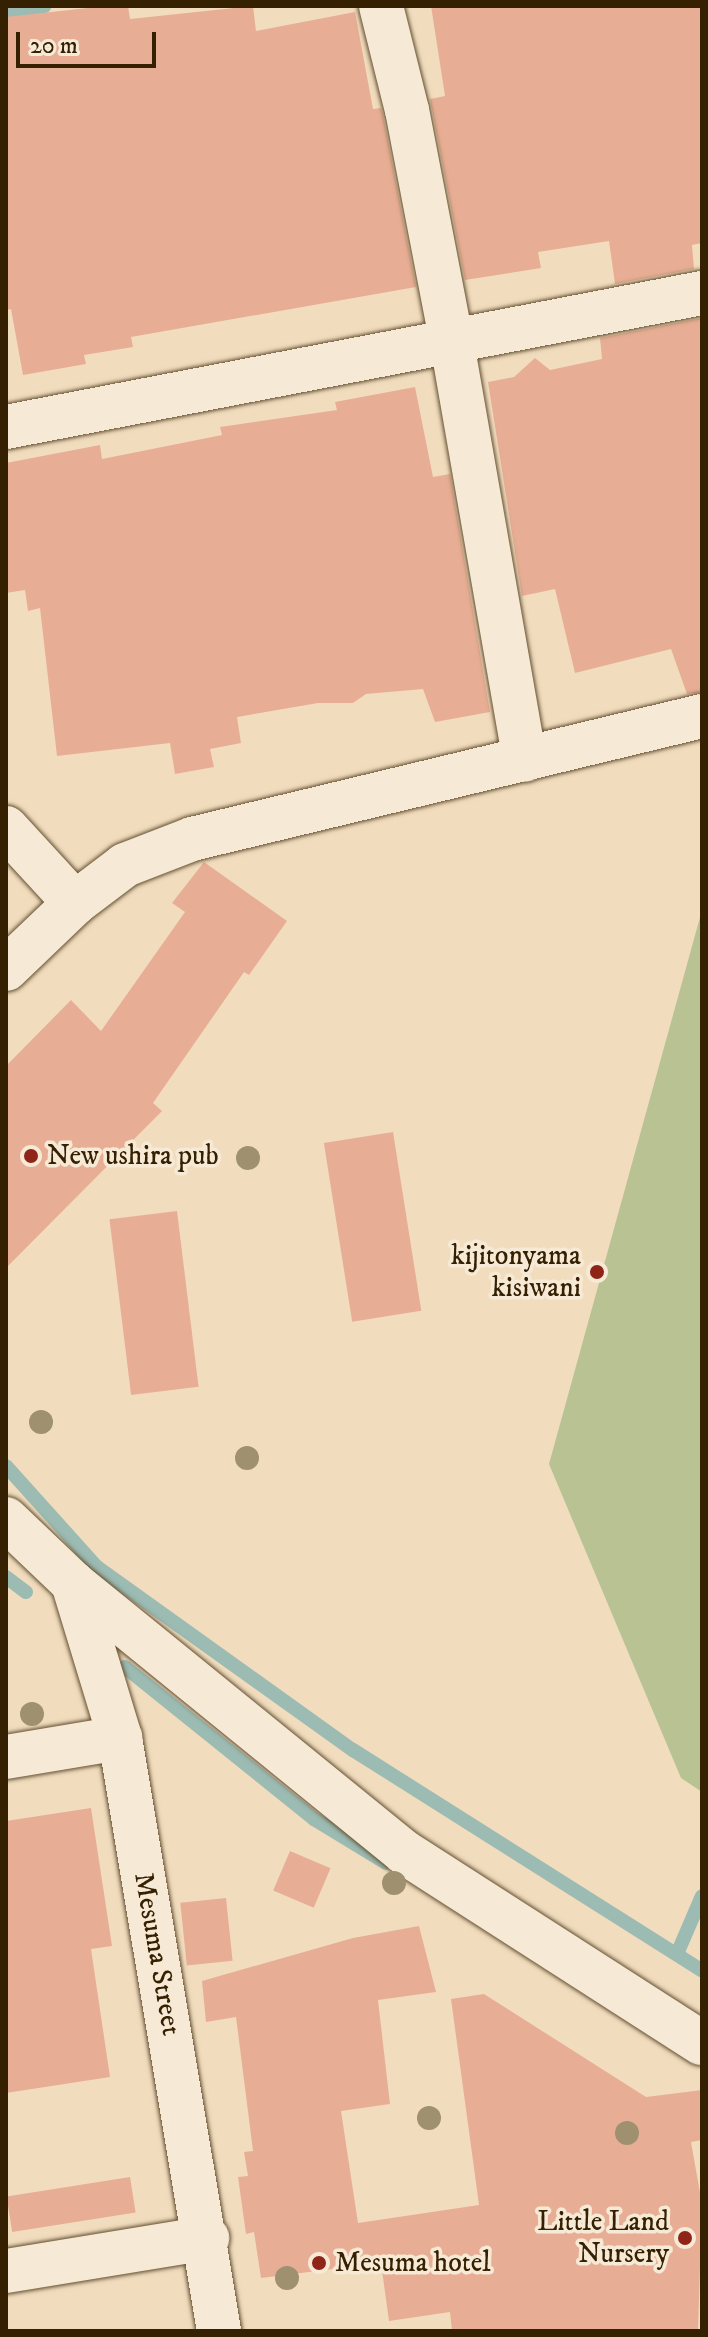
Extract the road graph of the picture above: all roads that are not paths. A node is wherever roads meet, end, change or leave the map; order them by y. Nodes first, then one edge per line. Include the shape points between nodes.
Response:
1 (381, 6) edge
2 (702, 293) edge
3 (452, 343) junction
4 (6, 427) edge
5 (702, 716) edge
6 (525, 760) junction
7 (6, 828) edge
8 (75, 903) junction
9 (6, 969) edge
10 (6, 1519) edge
11 (73, 1583) junction
12 (120, 1738) junction
13 (6, 1757) edge
14 (702, 2043) edge
15 (207, 2238) junction
16 (6, 2271) edge
17 (219, 2331) edge

1 - 3 street via 407,110
2 - 3 street
3 - 4 street
3 - 6 street
5 - 6 street
6 - 8 street via 192,839 125,865
7 - 8 street
8 - 9 street
10 - 11 street
11 - 12 street, Mesuma Street
11 - 14 street via 404,1852
12 - 13 street
12 - 15 street, Mesuma Street
15 - 16 street
15 - 17 street, Mesuma Street

